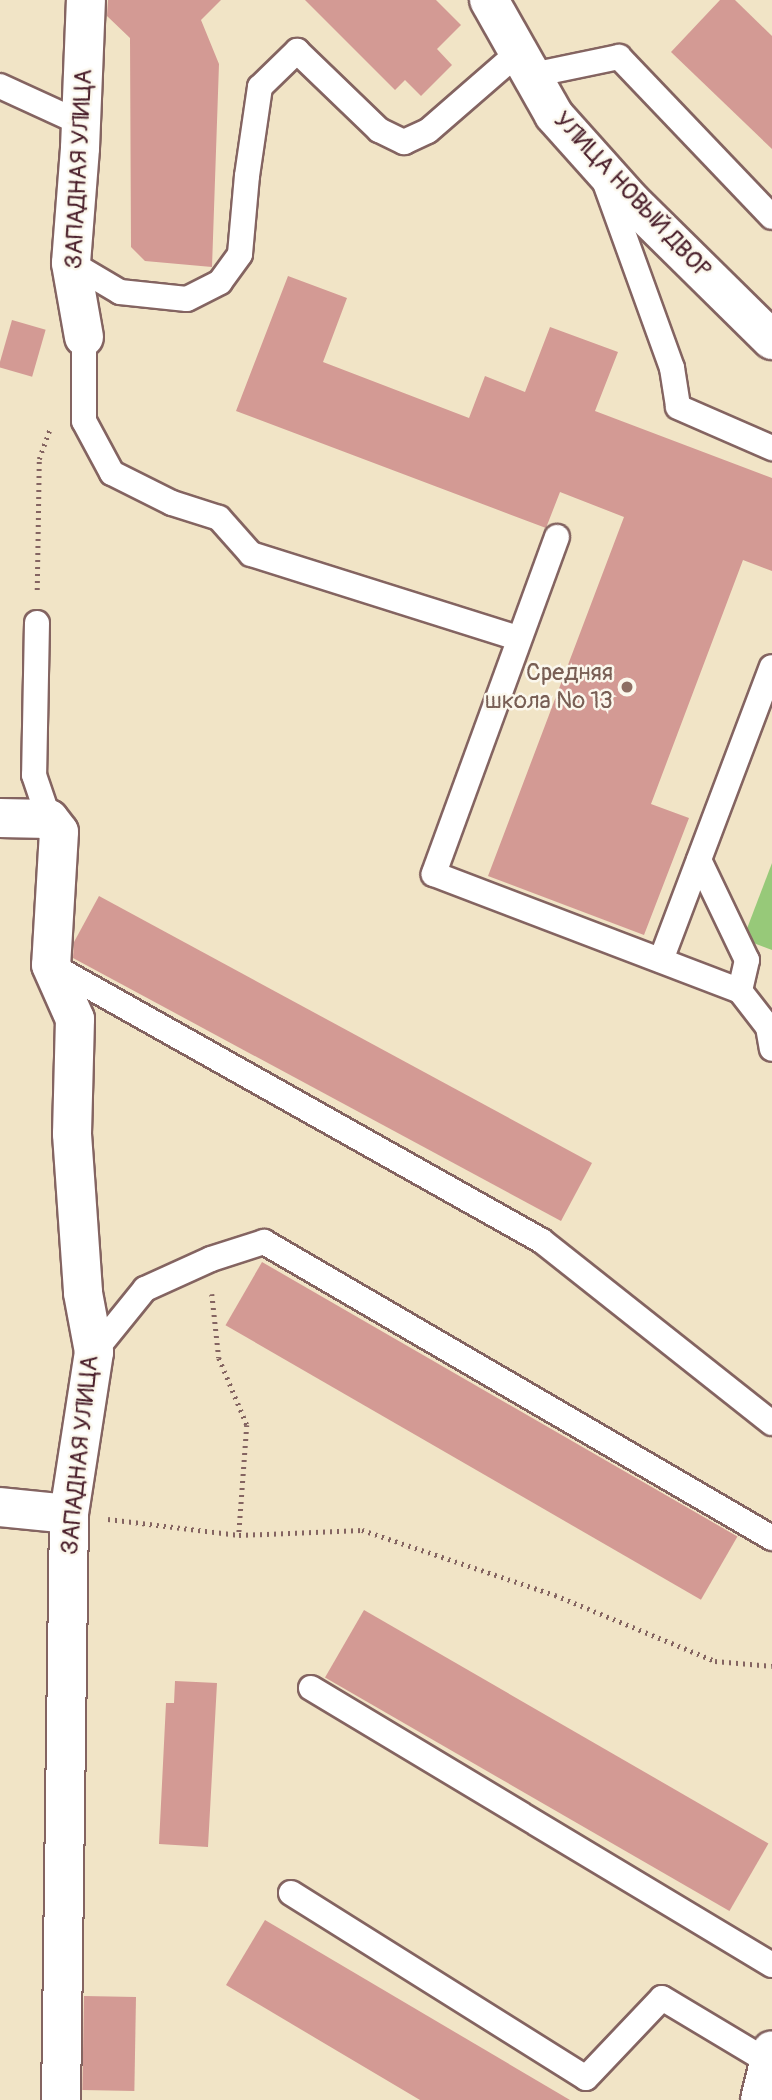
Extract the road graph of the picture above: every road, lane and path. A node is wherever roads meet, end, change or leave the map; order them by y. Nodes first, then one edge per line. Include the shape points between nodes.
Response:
1 (86, 0) edge
2 (489, 0) edge
3 (525, 64) junction
4 (0, 86) edge
5 (81, 123) junction
6 (600, 166) junction
7 (772, 217) edge
8 (71, 262) junction
9 (84, 337) joint
10 (772, 340) edge
11 (53, 423) dead end
12 (772, 448) edge
13 (557, 537) dead end
14 (37, 623) joint
15 (518, 638) junction
16 (772, 667) edge
17 (0, 818) edge
18 (48, 819) junction
19 (699, 860) junction
20 (661, 960) junction
21 (51, 965) junction
22 (740, 991) junction
23 (772, 1049) edge
24 (211, 1259) junction
25 (94, 1352) junction
26 (772, 1423) edge
27 (0, 1507) edge
28 (69, 1514) junction
29 (239, 1535) junction
30 (772, 1538) edge
31 (772, 1666) edge
32 (312, 1688) dead end
33 (291, 1893) dead end
34 (772, 1965) edge
35 (771, 2056) edge
36 (61, 2100) edge
37 (760, 2100) edge

1 - 5 street, ЗАПАДНАЯ УЛИЦА
2 - 3 street, УЛИЦА НОВЫЙ ДВОР
3 - 6 street, УЛИЦА НОВЫЙ ДВОР via 554,115
3 - 7 lane via 619,57
3 - 8 lane via 428,131 404,142 379,130 296,51 260,87 240,254 220,282 187,299 120,292
4 - 5 lane
5 - 8 street, ЗАПАДНАЯ УЛИЦА
6 - 10 street, УЛИЦА НОВЫЙ ДВОР
6 - 12 lane via 672,368 678,407
8 - 9 street, ЗАПАДНАЯ УЛИЦА
9 - 15 lane via 84,421 112,473 173,503 219,518 251,554
11 - 14 path via 39,459
13 - 15 lane
14 - 18 lane via 34,775
15 - 20 lane via 434,874
16 - 19 lane
17 - 18 street
18 - 21 street, ЗАПАДНАЯ УЛИЦА via 59,832
19 - 20 lane
19 - 22 lane via 747,960
20 - 22 lane
21 - 25 street, ЗАПАДНАЯ УЛИЦА via 75,1019 72,1134 83,1293
21 - 26 lane via 542,1241
22 - 23 lane via 768,1027
24 - 25 lane via 145,1289
24 - 29 path via 219,1358 247,1424
24 - 30 lane via 264,1242
25 - 28 street, ЗАПАДНАЯ УЛИЦА
27 - 28 street
28 - 29 path
28 - 36 street, ЗАПАДНАЯ УЛИЦА
29 - 31 path via 362,1530 555,1595 715,1661
32 - 34 lane
33 - 35 lane via 586,2078 662,1998
35 - 37 street

